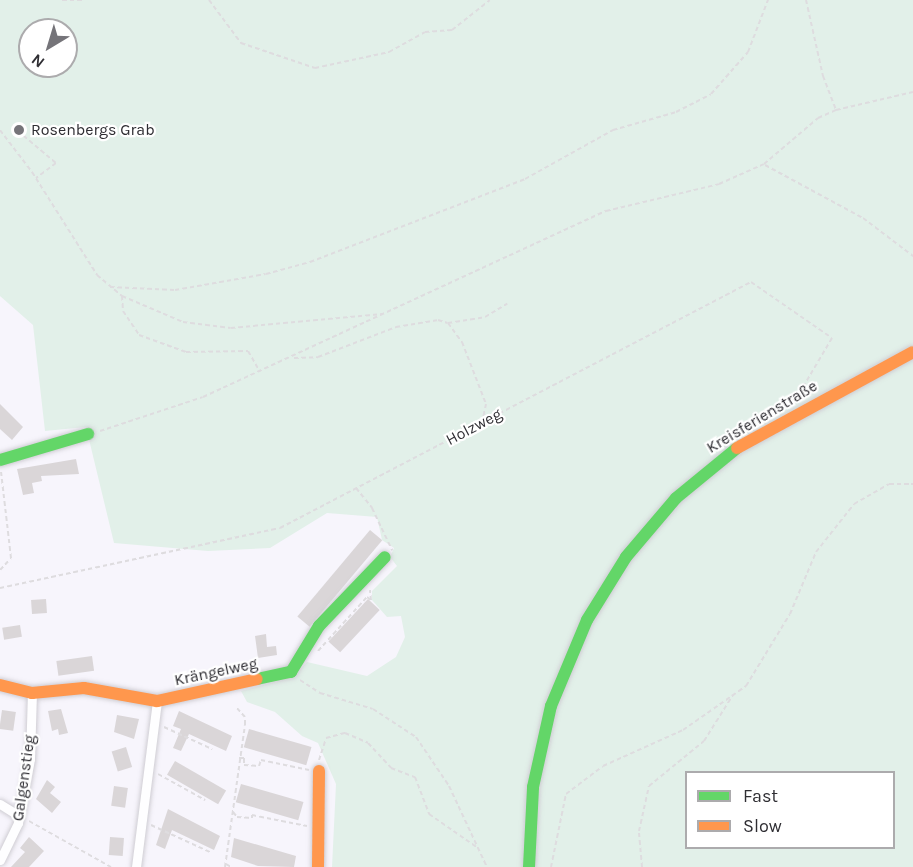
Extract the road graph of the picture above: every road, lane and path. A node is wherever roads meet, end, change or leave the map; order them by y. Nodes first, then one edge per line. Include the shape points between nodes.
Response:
1 (62, 0) edge
2 (85, 0) edge
3 (209, 0) edge
4 (490, 0) edge
5 (768, 0) edge
6 (806, 0) edge
7 (913, 92) edge
8 (836, 110) junction
9 (12, 126) dead end
10 (0, 130) edge
11 (764, 164) junction
12 (36, 178) junction
13 (913, 256) edge
14 (110, 287) junction
15 (122, 296) junction
16 (507, 304) dead end
17 (385, 314) junction
18 (448, 323) junction
19 (913, 352) edge
20 (293, 358) junction
21 (260, 372) junction
22 (785, 418) junction
23 (482, 423) junction
24 (88, 434) joint
25 (0, 460) edge
26 (0, 469) edge
27 (913, 484) edge
28 (356, 488) junction
29 (385, 557) joint
30 (0, 570) edge
31 (0, 588) edge
32 (371, 600) dead end
33 (302, 656) junction
34 (291, 672) junction
35 (0, 685) edge
36 (33, 693) junction
37 (735, 693) junction
38 (157, 701) junction
39 (237, 708) dead end
40 (155, 724) junction
41 (212, 749) dead end
42 (239, 758) junction
43 (150, 771) junction
44 (319, 771) junction
45 (205, 800) dead end
46 (0, 804) edge
47 (233, 812) junction
48 (19, 816) junction
49 (142, 822) junction
50 (318, 827) junction
51 (478, 848) junction
52 (210, 852) dead end
53 (0, 860) edge
54 (226, 866) edge
55 (111, 867) edge
56 (136, 867) edge
57 (231, 867) edge
58 (318, 867) edge
59 (487, 867) edge
60 (529, 867) edge
61 (551, 867) edge
62 (642, 867) edge

1 - 2 path
3 - 4 path via 241,43 315,68 389,52 425,32 452,30
5 - 14 path via 748,52 711,94 676,112 613,130 525,179 310,262 266,274 176,290
6 - 8 path via 823,76
7 - 8 path
8 - 11 path via 818,118
9 - 12 path via 56,163
10 - 12 path
11 - 13 path via 863,218
11 - 17 path via 719,184 606,211
12 - 14 path via 97,275
14 - 15 path
15 - 17 path via 183,322 231,328
15 - 21 path via 123,311 139,335 186,352 249,351
16 - 18 path via 485,317
17 - 20 path
18 - 20 path via 438,320 396,327 318,357
18 - 23 path via 462,342 486,404
19 - 22 street, Kreisferienstraße
20 - 21 path
21 - 24 path via 157,415
22 - 23 path, Holzweg via 832,338 752,282
22 - 60 street, Kreisferienstraße via 706,471 676,498 604,590 569,658 540,746
23 - 28 path, Holzweg
24 - 25 street
26 - 30 path via 11,558
27 - 37 path via 889,484 854,504 816,552 790,614 746,686
28 - 29 path via 394,548
28 - 31 path, Holzweg via 280,528
29 - 33 street via 320,626
32 - 33 path via 367,597 309,658
33 - 34 street
34 - 38 street, Krängelweg
34 - 51 path via 320,693 373,709 416,737 449,786
35 - 36 street, Krängelweg
36 - 38 street, Krängelweg via 84,688
36 - 48 street, Galgenstieg via 30,759
37 - 61 path via 683,730 603,766 566,794
37 - 62 path via 704,741 649,786 639,831
38 - 40 street
39 - 42 path via 245,717
40 - 41 path
40 - 43 street
42 - 44 path via 244,758 244,765 259,766 261,760
42 - 47 path
43 - 45 path
43 - 49 street
44 - 50 street
44 - 51 path via 320,749 326,738 345,733 368,743 391,768 415,777 429,814
46 - 48 street
47 - 50 path via 237,817 252,818 252,814
47 - 54 path
48 - 53 street, Galgenstieg
48 - 55 path
49 - 52 path
49 - 56 street
50 - 58 street
51 - 59 path
54 - 57 path

